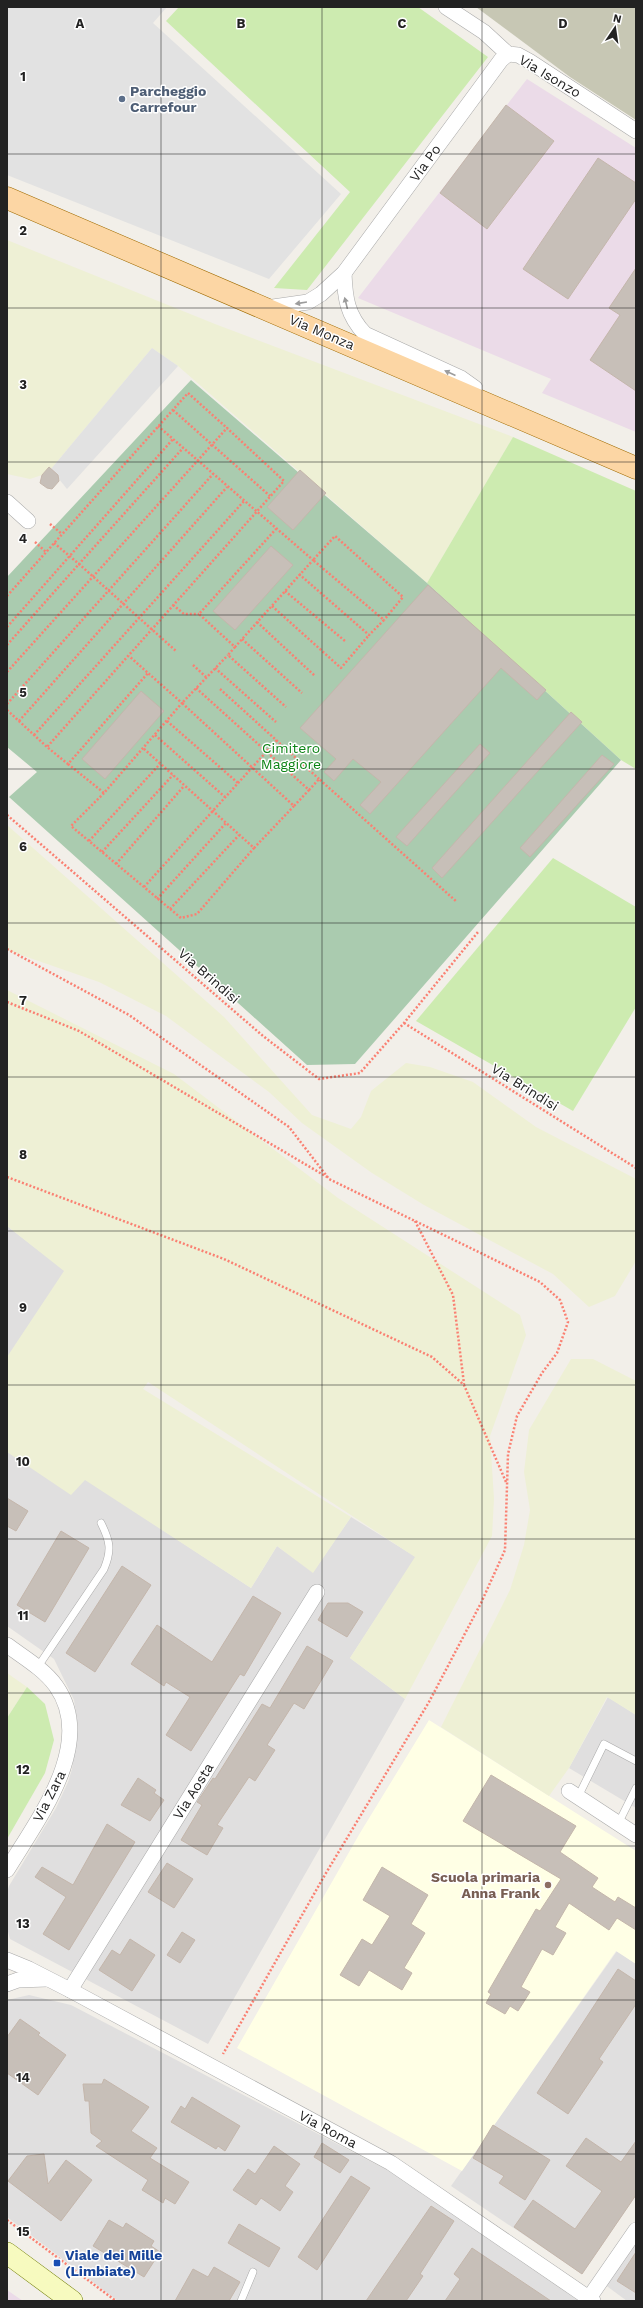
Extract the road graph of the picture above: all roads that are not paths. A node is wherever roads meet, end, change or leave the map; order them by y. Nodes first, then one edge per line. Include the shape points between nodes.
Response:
1 (446, 7) edge
2 (508, 54) junction
3 (636, 131) edge
4 (7, 198) edge
5 (344, 273) junction
6 (266, 308) junction
7 (474, 397) junction
8 (636, 468) edge
9 (7, 502) edge
10 (28, 521) dead end
11 (101, 1523) dead end
12 (317, 1592) dead end
13 (7, 1645) edge
14 (37, 1669) junction
15 (636, 1761) edge
16 (636, 1788) edge
17 (573, 1794) joint
18 (618, 1824) junction
19 (636, 1835) edge
20 (7, 1870) edge
21 (7, 1960) edge
22 (48, 1979) junction
23 (7, 1983) edge
24 (70, 1990) junction
25 (636, 2230) edge
26 (7, 2252) edge
27 (253, 2272) dead end
28 (591, 2299) edge
29 (72, 2301) edge
30 (241, 2301) edge

1 - 2 street, Via Isonzo via 484,32
2 - 3 street, Via Isonzo via 518,55 529,61
2 - 5 street, Via Po via 501,60
4 - 6 main road, Via Monza
5 -> 6 street, Via Po via 308,302
7 -> 5 street via 475,388 461,378 365,334 356,325 347,308
6 - 7 main road, Via Monza
7 - 8 main road, Via Monza
9 - 10 street
11 - 14 lane via 110,1540 104,1569
12 - 24 street, Via Aosta
13 - 14 street, Via Zara
14 - 20 street, Via Zara via 57,1688 68,1715 68,1747 62,1772 50,1799
15 - 17 lane via 604,1744
16 - 18 lane
17 - 18 street
18 - 19 street
21 - 22 street, Via Roma
21 - 23 street via 11,1969
22 - 23 street, Via Roma
22 - 24 street, Via Roma
24 - 28 street, Via Roma via 391,2163
25 - 28 street
26 - 29 street
27 - 30 lane

